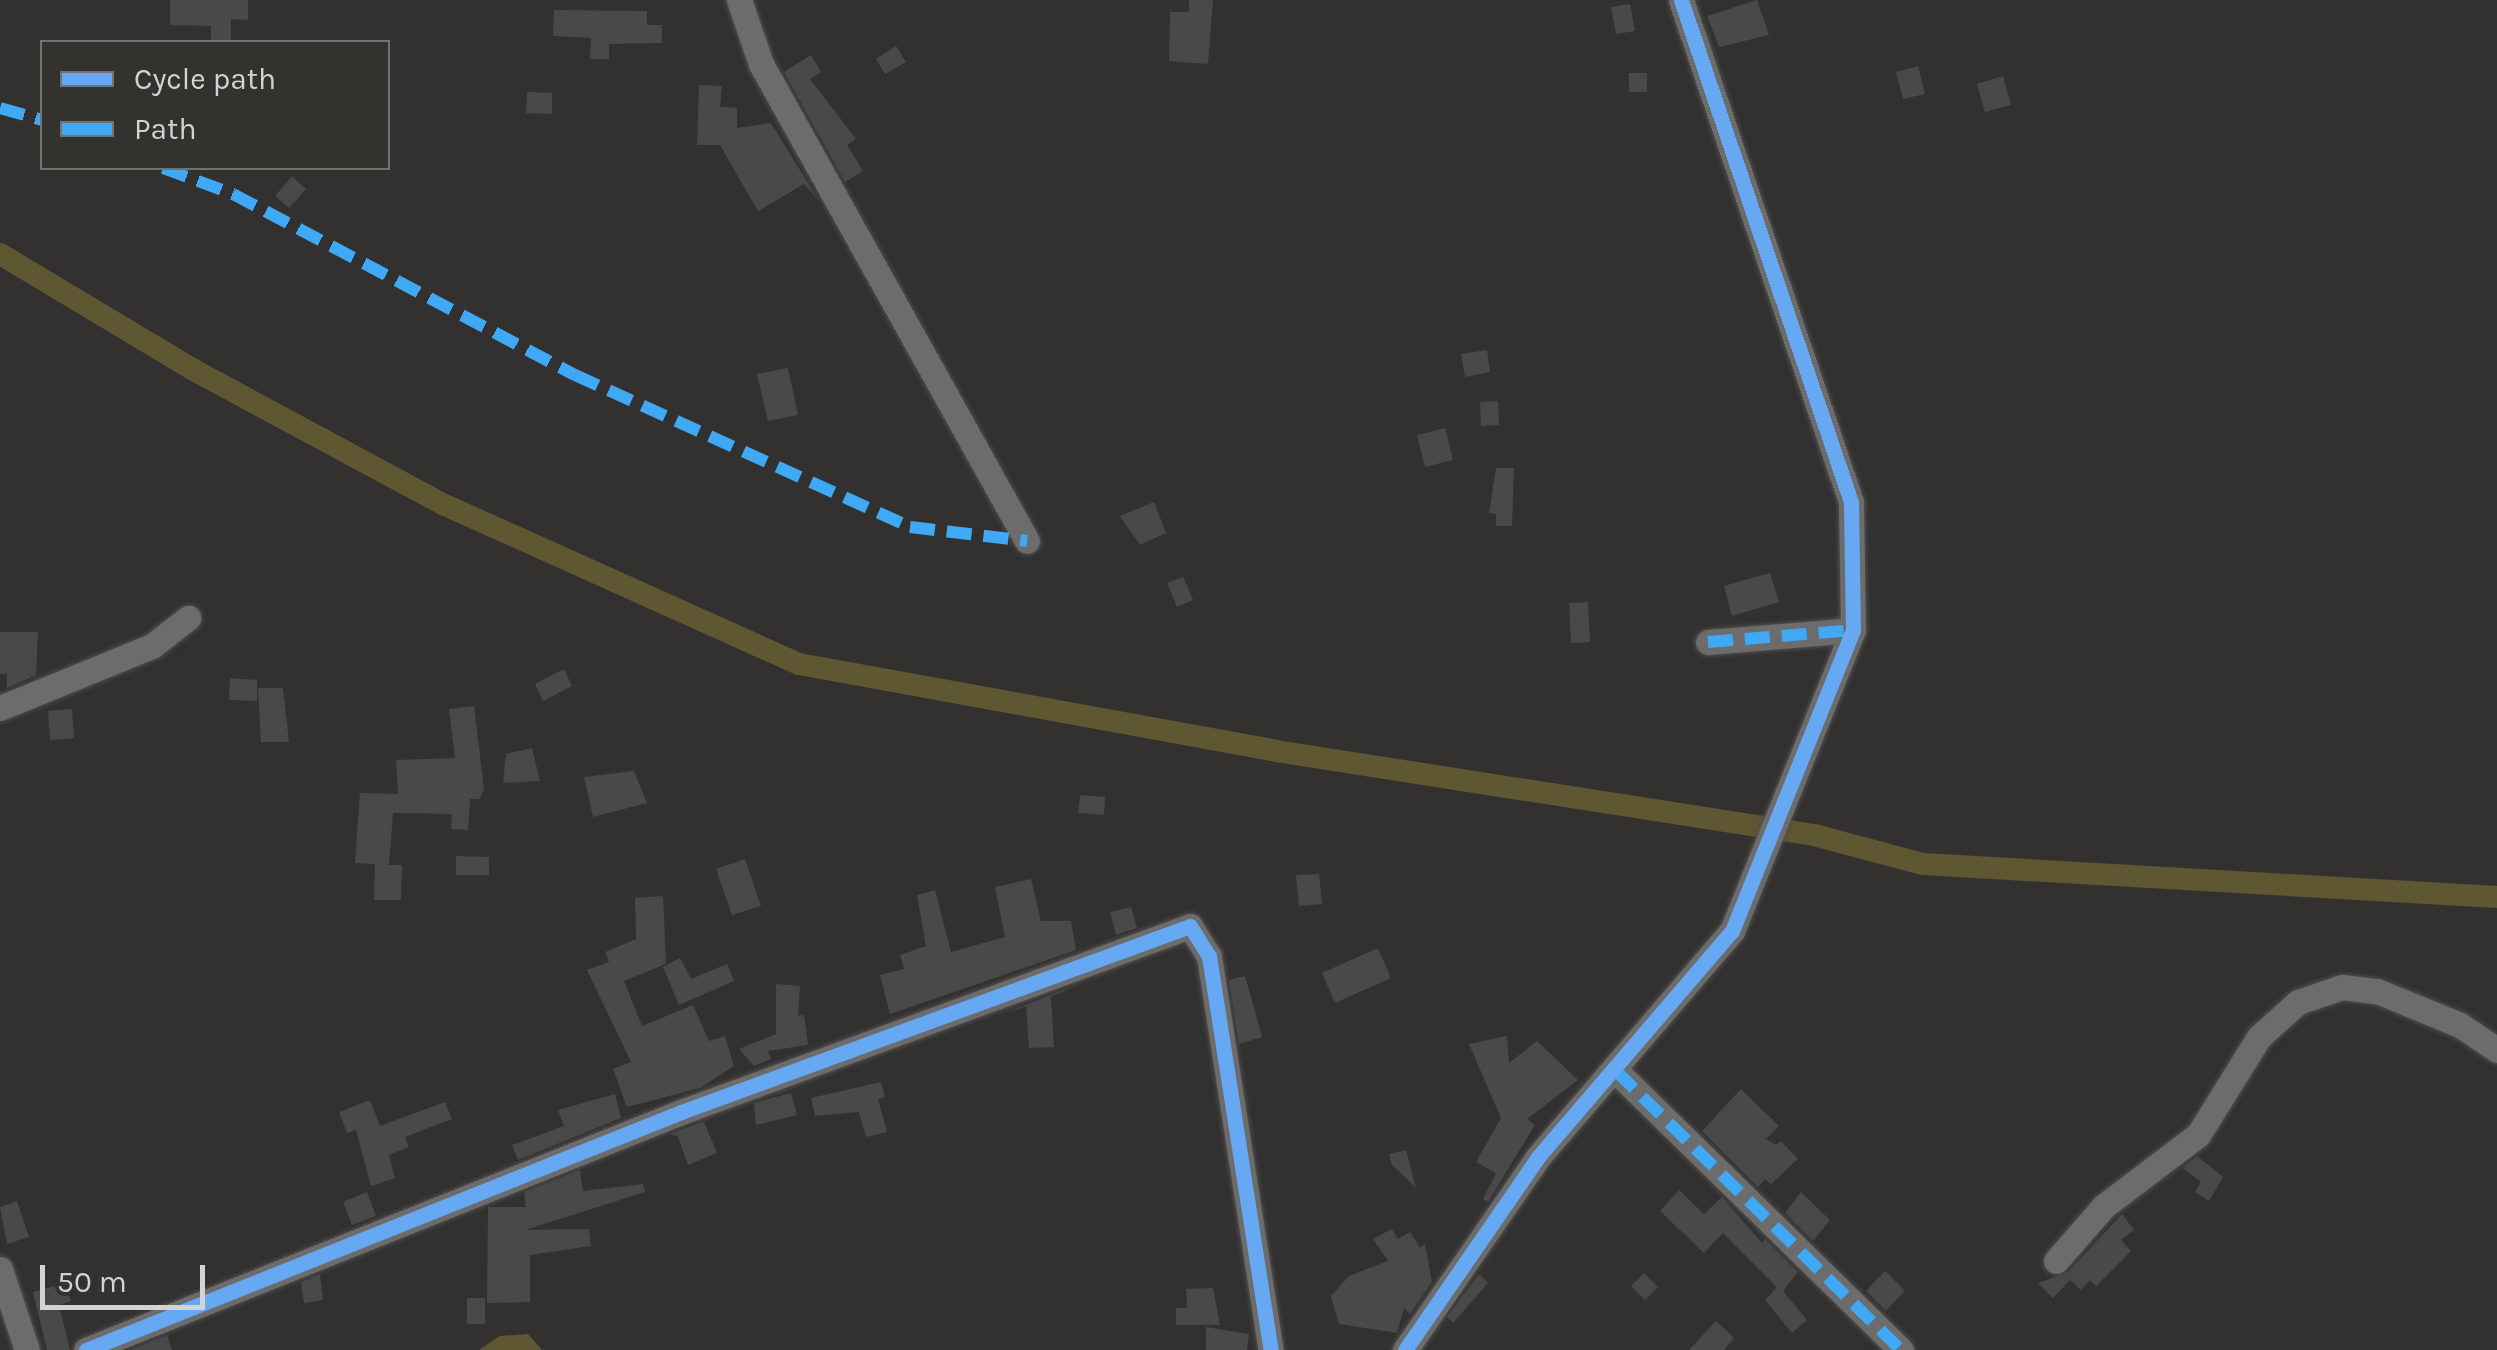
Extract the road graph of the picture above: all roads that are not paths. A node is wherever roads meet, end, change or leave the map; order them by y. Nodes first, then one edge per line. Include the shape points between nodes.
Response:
1 (739, 0) edge
2 (1681, 0) edge
3 (1028, 541) dead end
4 (188, 618) dead end
5 (1853, 630) junction
6 (1708, 642) dead end
7 (0, 708) edge
8 (2497, 1050) edge
9 (1616, 1071) junction
10 (2056, 1261) dead end
11 (0, 1269) edge
12 (26, 1350) edge
13 (86, 1350) edge
14 (1271, 1350) edge
15 (1405, 1350) edge
16 (1900, 1350) edge

1 - 3 street via 761,64
2 - 5 street via 1850,502
4 - 7 street via 152,646
5 - 6 street
5 - 9 street via 1732,931
8 - 10 street via 2460,1025 2376,991 2342,987 2298,1002 2259,1038 2198,1134 2104,1206
9 - 15 street via 1538,1156
9 - 16 street
11 - 12 street
13 - 14 street via 681,1112 1190,926 1209,956

